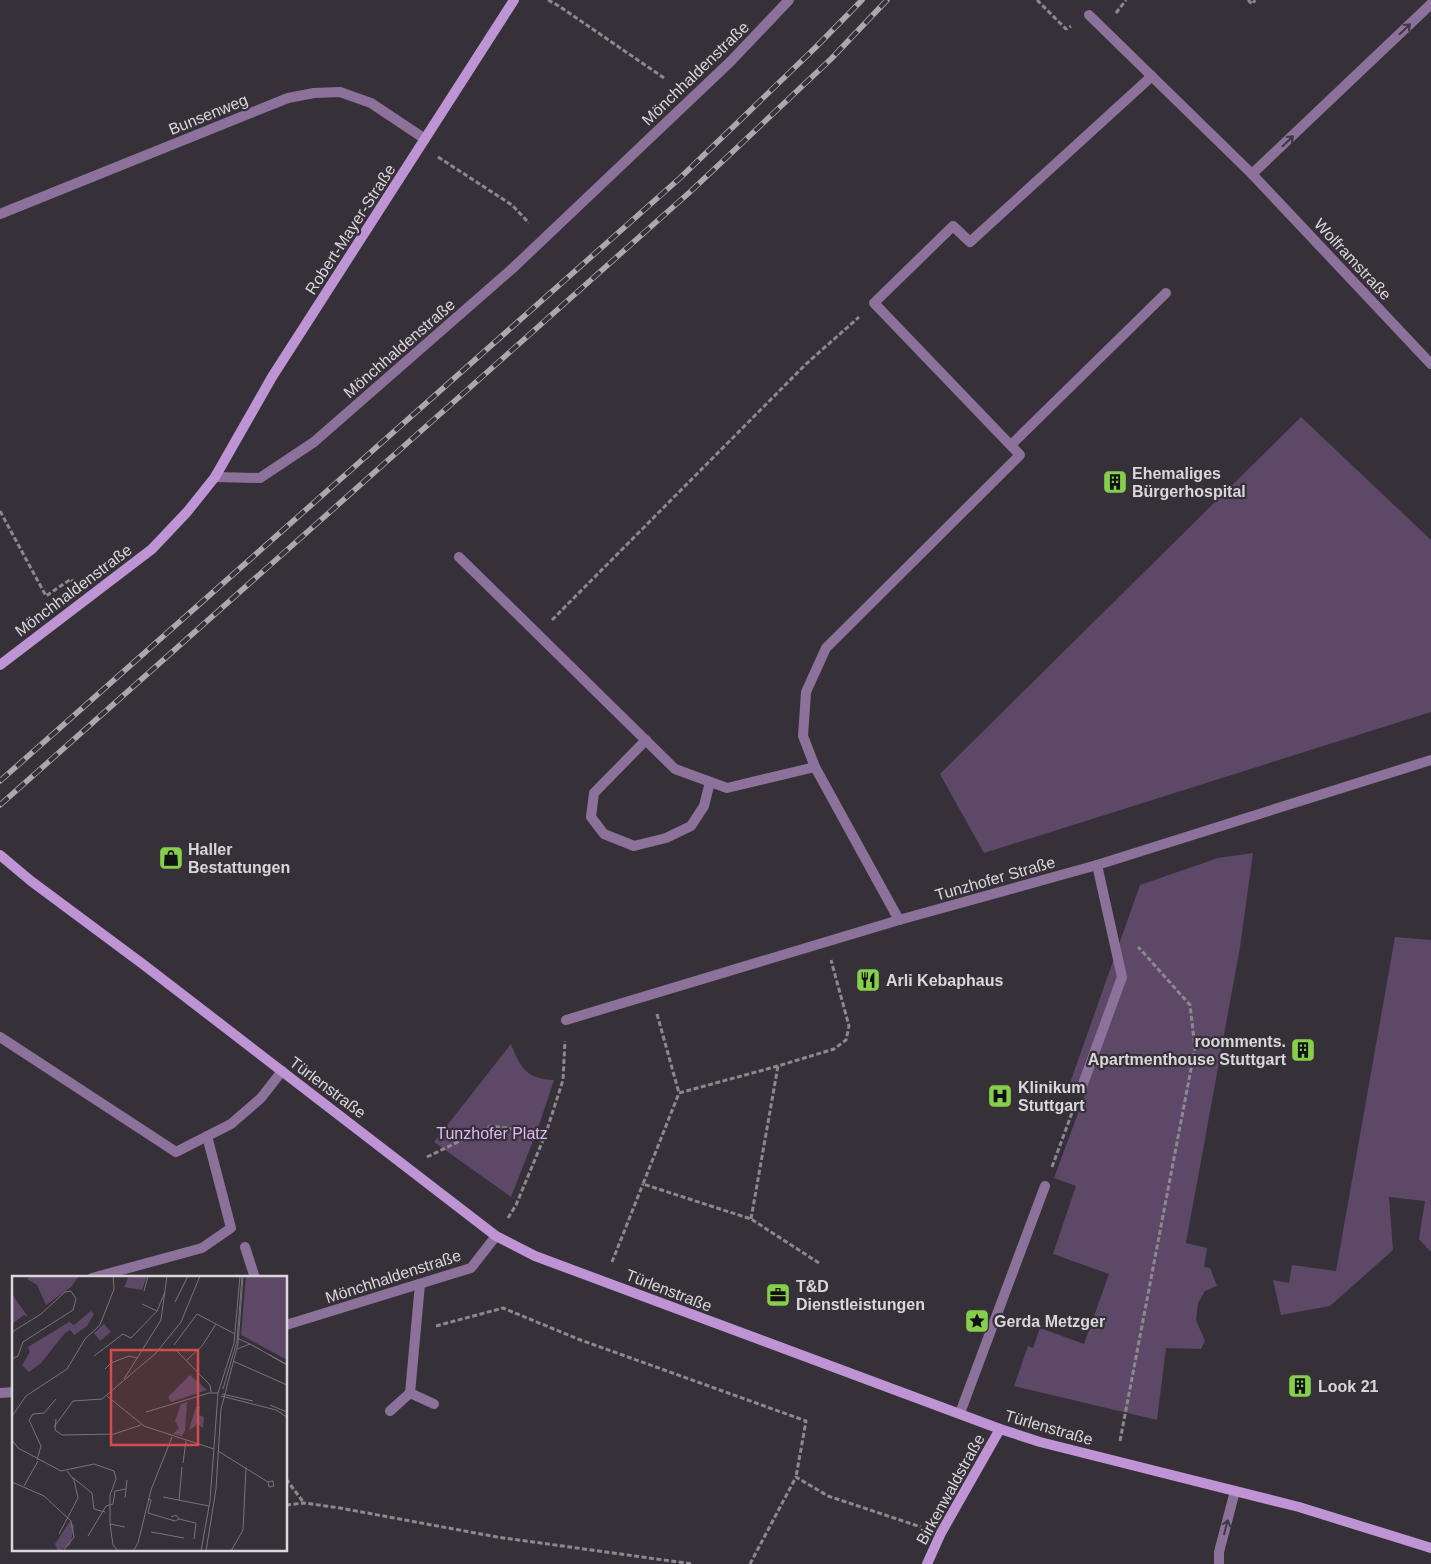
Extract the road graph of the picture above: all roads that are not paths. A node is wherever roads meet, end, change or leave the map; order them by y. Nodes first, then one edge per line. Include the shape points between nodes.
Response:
1 (514, 0) edge
2 (789, 0) edge
3 (1431, 4) edge
4 (1089, 15) dead end
5 (1152, 76) junction
6 (425, 139) junction
7 (1252, 174) junction
8 (0, 214) edge
9 (1166, 292) dead end
10 (1431, 364) edge
11 (1011, 446) junction
12 (215, 477) junction
13 (459, 557) dead end
14 (0, 665) edge
15 (646, 740) junction
16 (1431, 760) edge
17 (815, 766) junction
18 (710, 782) junction
19 (0, 855) edge
20 (1098, 865) junction
21 (899, 920) junction
22 (566, 1020) road end
23 (0, 1037) edge
24 (282, 1071) junction
25 (1082, 1084) road end
26 (207, 1136) junction
27 (1045, 1186) road end
28 (496, 1236) junction
29 (245, 1247) dead end
30 (99, 1276) edge
31 (254, 1276) edge
32 (420, 1284) junction
33 (288, 1325) edge
34 (410, 1393) junction
35 (434, 1404) dead end
36 (390, 1411) dead end
37 (960, 1413) junction
38 (1000, 1429) junction
39 (1235, 1491) junction
40 (1431, 1548) edge
41 (927, 1564) edge
42 (1218, 1564) edge

1 - 6 street, Robert-Mayer-Straße
2 - 12 street, Mönchhaldenstraße via 730,62 513,268 314,442 260,478
7 -> 3 street
4 - 5 street, Wolframstraße
5 - 7 street, Wolframstraße
5 - 11 street via 970,242 953,226 874,303
6 - 8 street, Bunsenweg via 371,103 340,92 314,93 288,98
6 - 12 street, Robert-Mayer-Straße via 272,377
7 - 10 street, Wolframstraße
9 - 11 street
11 - 17 street via 1020,455 826,648 806,692 803,736
12 - 14 street, Mönchhaldenstraße via 152,549
13 - 15 street
15 - 18 street via 675,768
15 - 18 street via 594,793 591,817 604,834 634,846 666,838 692,826 704,806
16 - 20 street, Tunzhofer Straße
17 - 18 street via 727,788
17 - 21 street
19 - 24 street, Türlenstraße
20 - 21 street, Tunzhofer Straße
20 - 25 street via 1122,977
21 - 22 street, Tunzhofer Straße
23 - 26 street via 176,1152
24 - 26 street via 261,1098 232,1124
24 - 28 street, Türlenstraße
26 - 30 street via 231,1228 202,1248
27 - 37 street
28 - 32 street, Mönchhaldenstraße via 471,1268
28 - 37 street, Türlenstraße via 535,1256
29 - 31 street
32 - 33 street, Mönchhaldenstraße
32 - 34 street
34 - 35 street
34 - 36 street
37 - 38 street, Türlenstraße
38 - 39 street, Türlenstraße
38 - 41 street, Birkenwaldstraße
39 - 40 street, Türlenstraße via 1299,1507
42 -> 39 street

